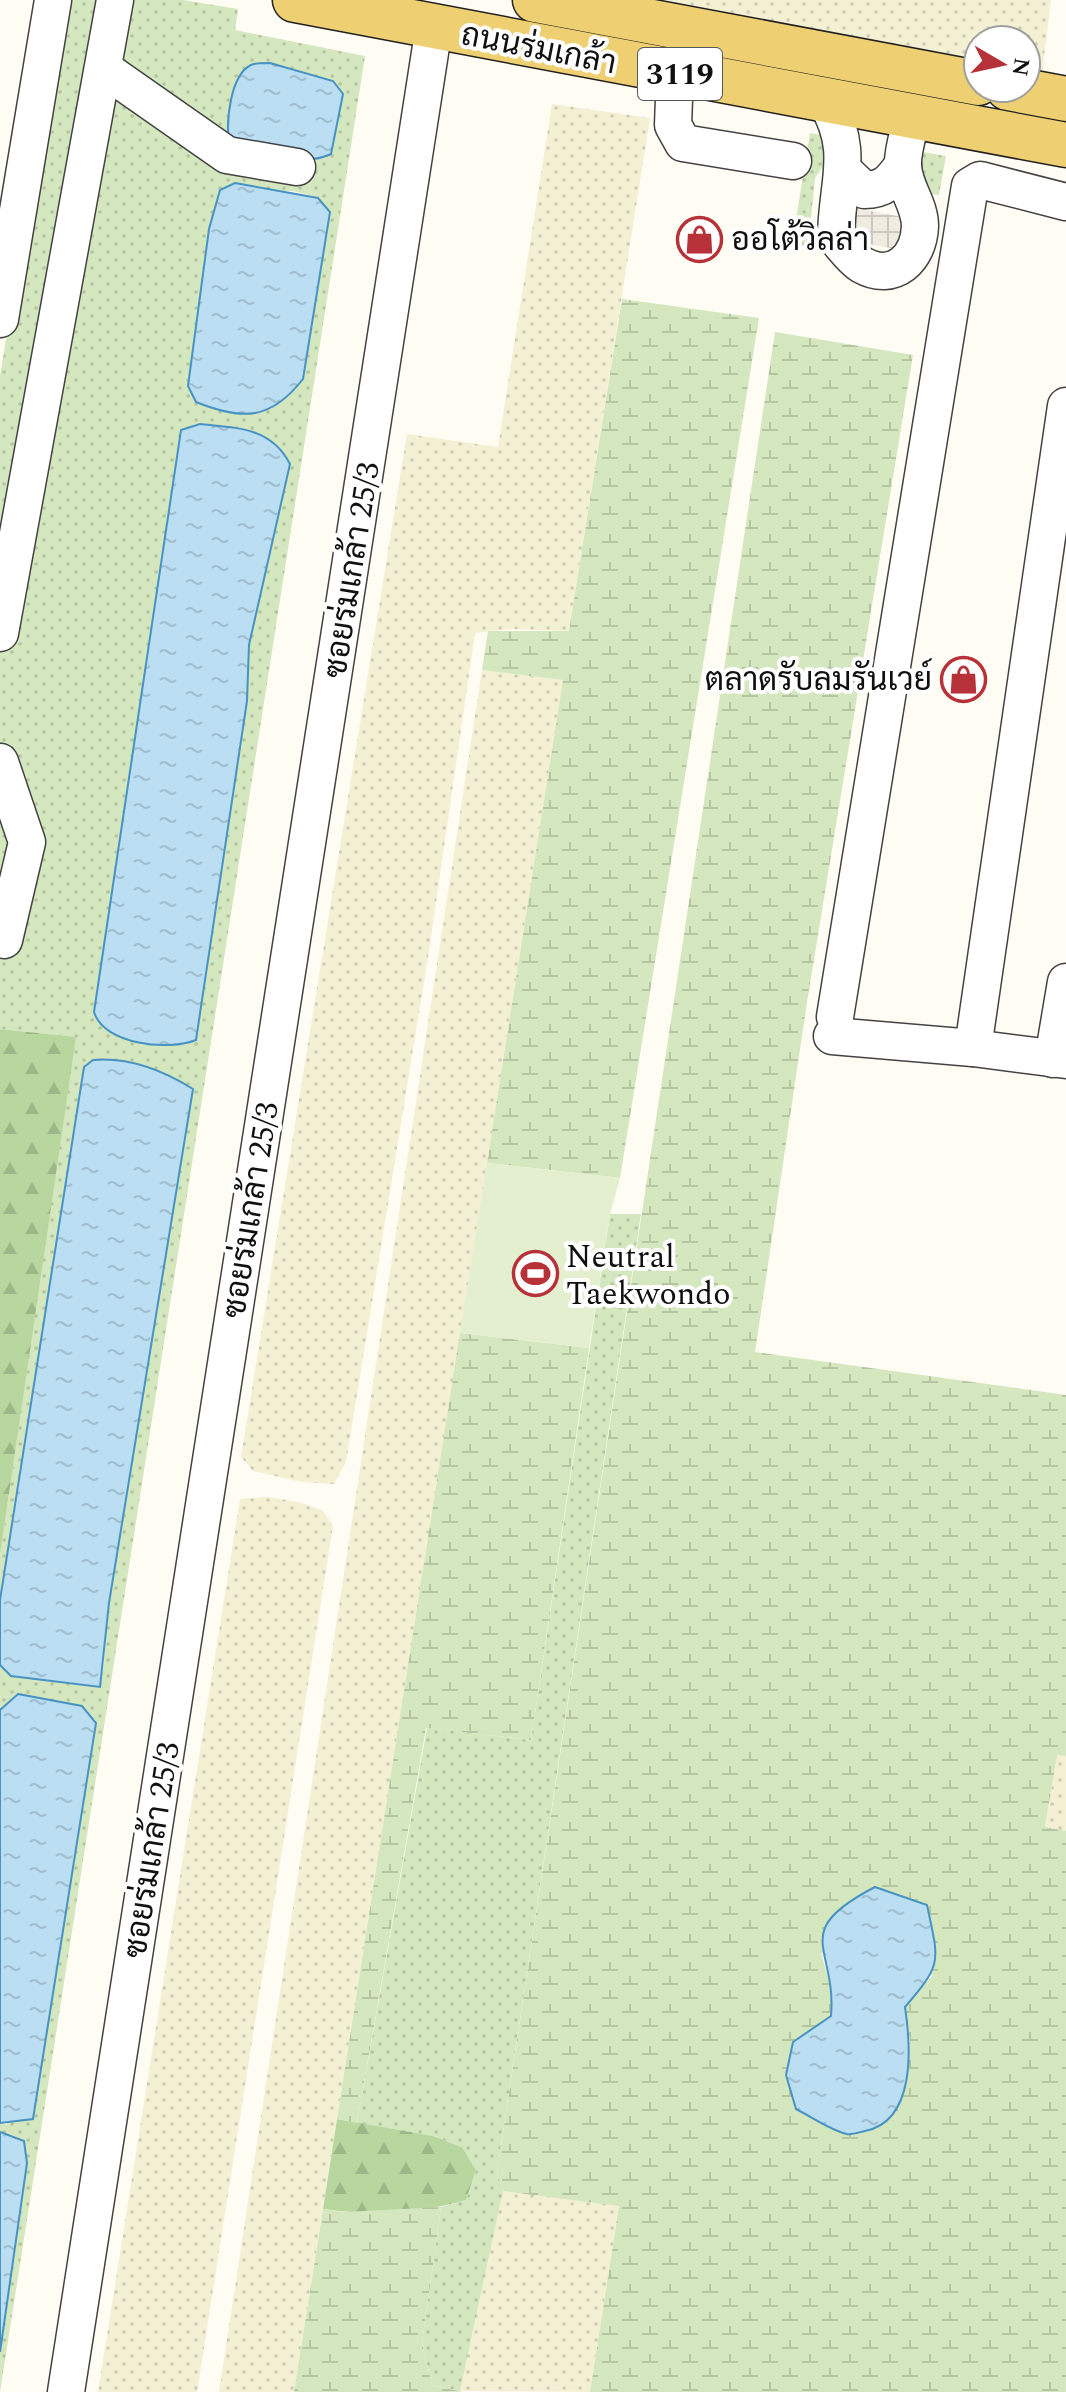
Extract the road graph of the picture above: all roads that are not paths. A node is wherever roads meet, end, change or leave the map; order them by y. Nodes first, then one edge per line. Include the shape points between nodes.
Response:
1 (53, 0) edge
2 (115, 0) edge
3 (295, 0) edge
4 (560, 2) edge
5 (434, 27) junction
6 (104, 69) junction
7 (675, 73) junction
8 (962, 80) edge
9 (1042, 94) edge
10 (1066, 99) edge
11 (826, 102) junction
12 (912, 117) junction
13 (1066, 145) edge
14 (793, 161) dead end
15 (903, 165) junction
16 (297, 167) dead end
17 (843, 170) junction
18 (1066, 202) edge
19 (0, 319) edge
20 (1066, 406) edge
21 (0, 633) edge
22 (0, 762) edge
23 (4, 940) dead end
24 (1066, 982) edge
25 (973, 1048) junction
26 (1060, 1060) edge
27 (66, 2392) edge

1 - 19 street
2 - 6 street
3 - 5 main road, ถนนร่มเกล้า / 3119
4 - 8 main road, ถนนร่มเกล้า / 3119
5 - 7 main road, ถนนร่มเกล้า / 3119
5 - 27 street, ซอยร่มเกล้า 25/3
6 - 16 street via 227,155
6 - 21 street
7 - 11 main road, ถนนร่มเกล้า / 3119
7 - 14 street via 673,125 683,143
9 - 10 main road
11 - 12 main road, ถนนร่มเกล้า / 3119
11 - 17 street via 842,134
12 - 13 main road, ถนนร่มเกล้า / 3119
12 - 15 street
15 - 17 street via 878,190 864,190
15 - 17 street via 920,227 907,264 892,271 862,265 836,238
18 - 25 street via 980,180 970,186 834,1027
20 - 25 street
22 - 23 street via 27,842
24 - 26 street
25 - 26 street

